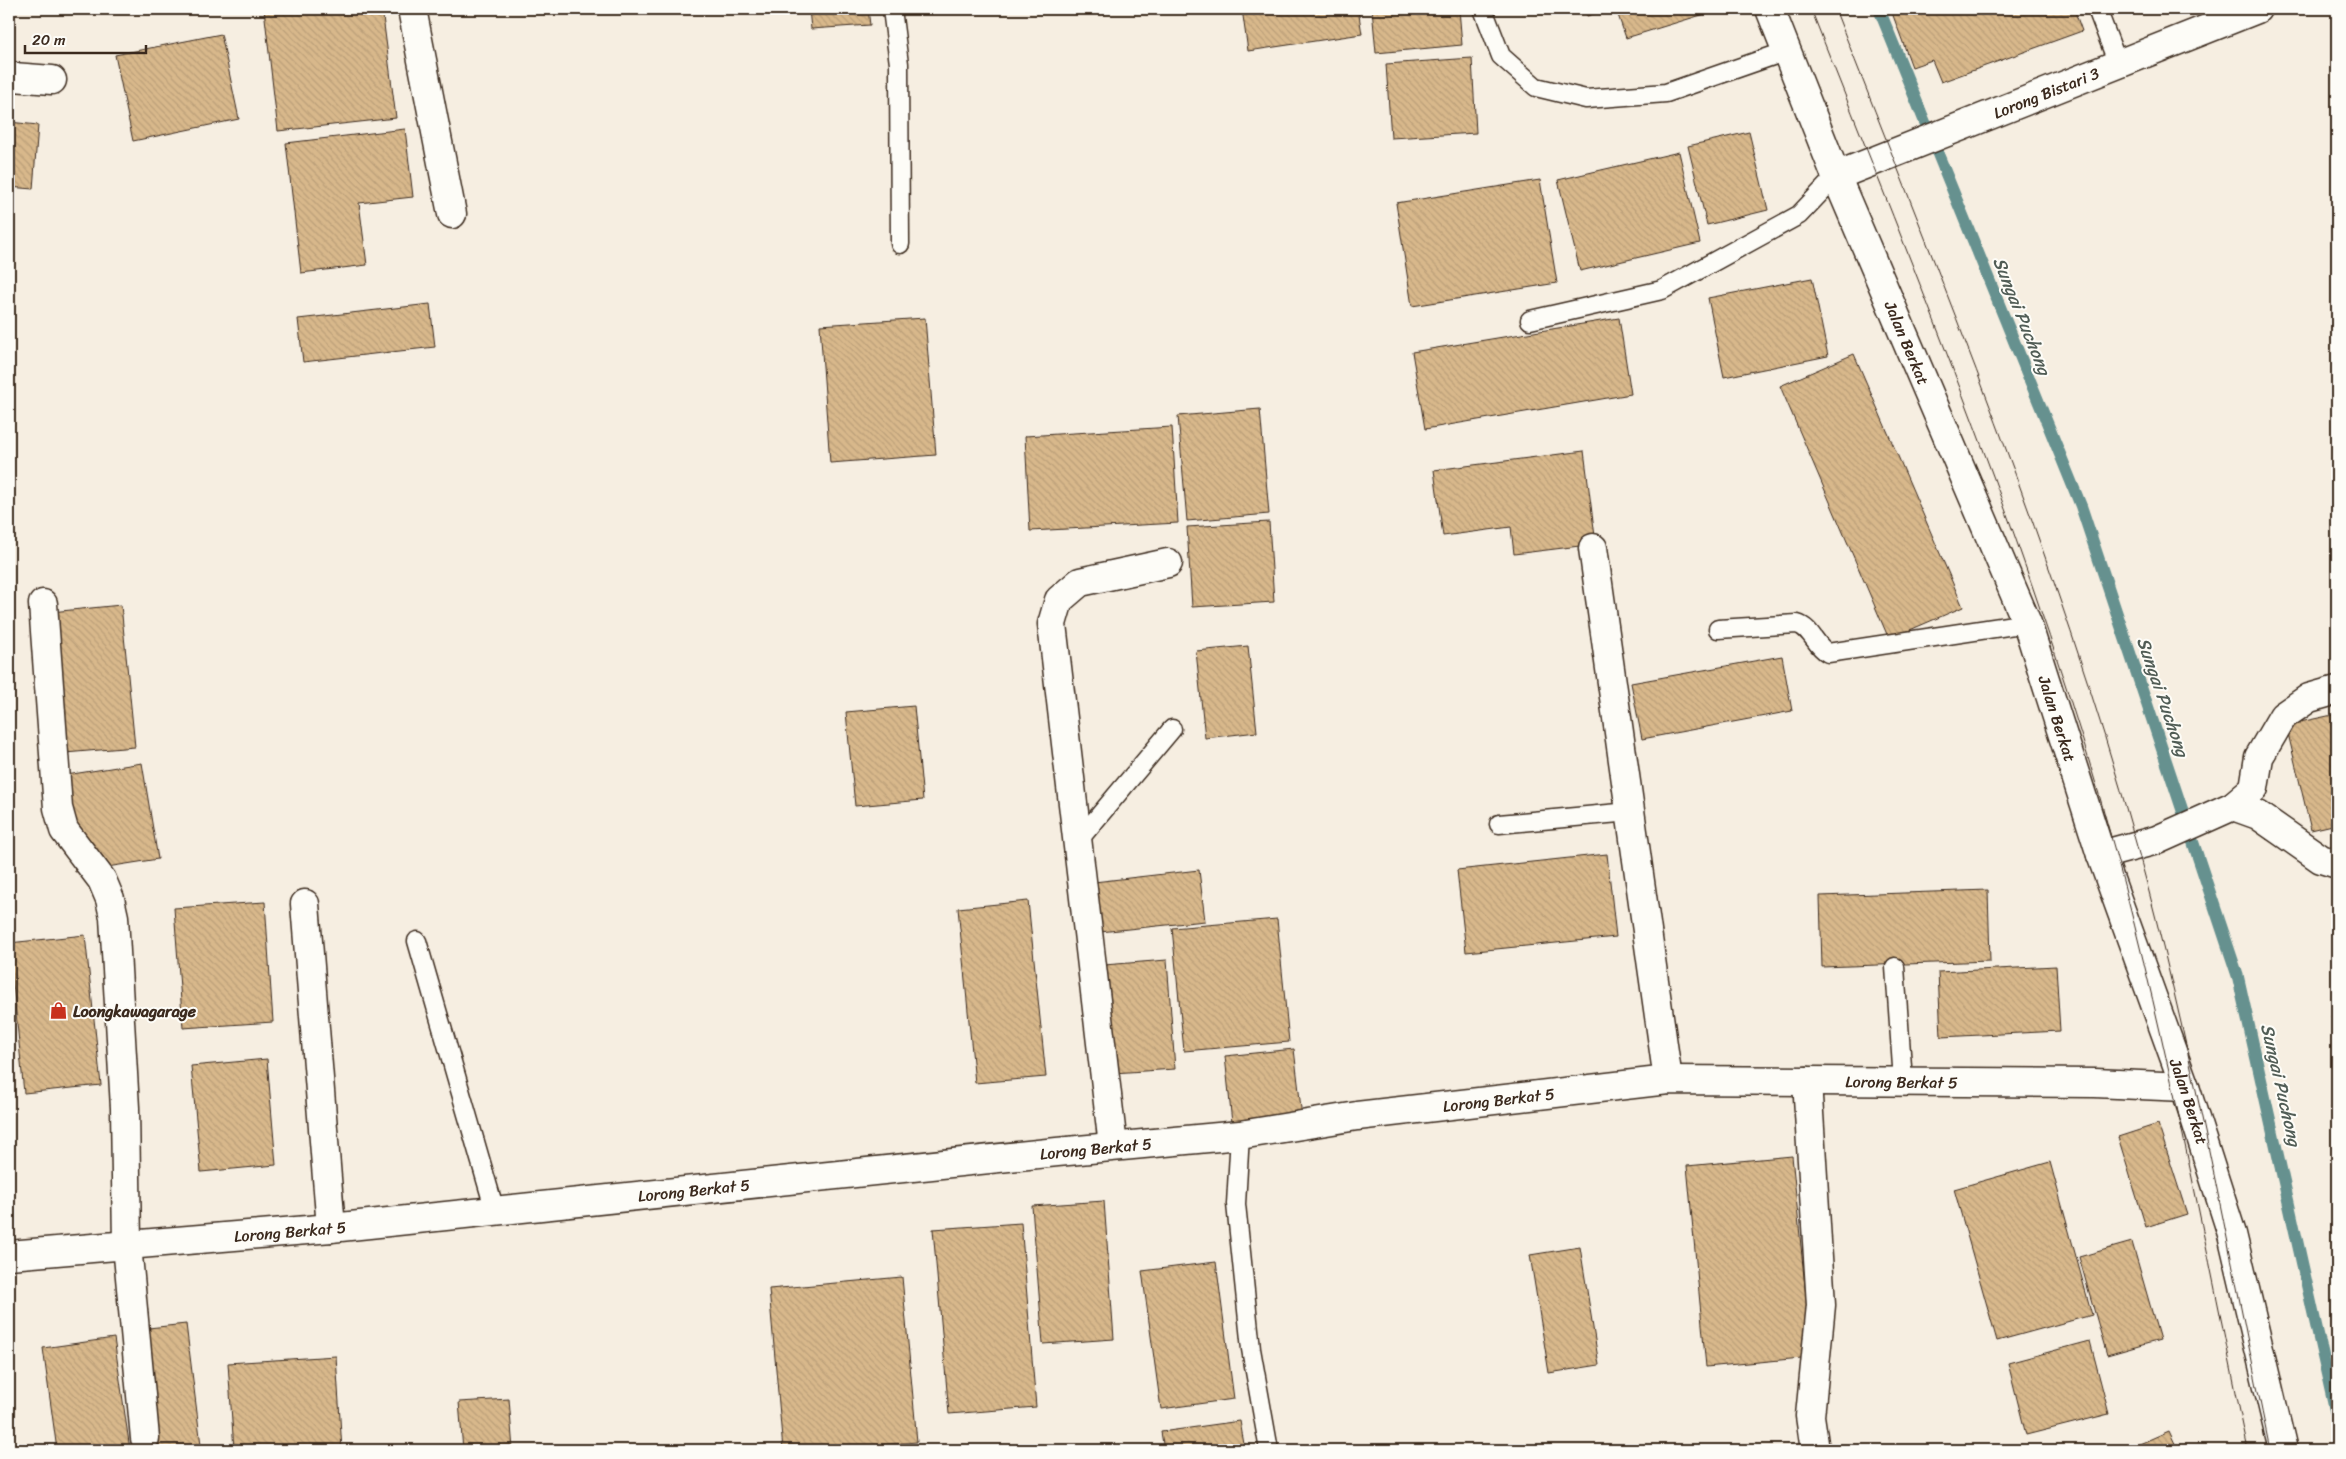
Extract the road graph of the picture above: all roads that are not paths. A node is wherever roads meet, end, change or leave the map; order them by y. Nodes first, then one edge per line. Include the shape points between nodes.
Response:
1 (412, 9) edge
2 (892, 9) edge
3 (1482, 9) edge
4 (1770, 9) edge
5 (2097, 9) edge
6 (2257, 9) edge
7 (1786, 51) junction
8 (2118, 64) junction
9 (9, 75) edge
10 (52, 80) dead end
11 (1836, 176) junction
12 (452, 214) dead end
13 (900, 244) dead end
14 (1530, 320) dead end
15 (1592, 548) dead end
16 (1168, 563) dead end
17 (42, 604) dead end
18 (2027, 623) junction
19 (1718, 629) dead end
20 (2337, 690) edge
21 (1172, 729) dead end
22 (2224, 811) junction
23 (1630, 812) junction
24 (1499, 824) dead end
25 (1077, 842) junction
26 (2101, 855) junction
27 (2337, 864) edge
28 (305, 904) dead end
29 (417, 941) dead end
30 (1895, 967) dead end
31 (1668, 1080) junction
32 (1807, 1081) junction
33 (1903, 1081) junction
34 (2186, 1086) junction
35 (1240, 1135) junction
36 (1113, 1146) junction
37 (495, 1211) junction
38 (331, 1228) junction
39 (127, 1245) junction
40 (9, 1254) edge
41 (145, 1438) dead end
42 (1270, 1450) edge
43 (1815, 1450) edge
44 (2283, 1450) edge

1 - 12 street
2 - 13 lane via 898,64
3 - 7 lane via 1501,56 1536,88 1586,99 1666,93
4 - 7 street, Jalan Berkat
5 - 8 lane
6 - 8 street, Lorong Bistari 3
7 - 11 street, Jalan Berkat
8 - 11 street, Lorong Bistari 3
9 - 10 street
11 - 14 lane via 1799,215 1662,290
11 - 18 street, Jalan Berkat
15 - 23 street
16 - 25 street via 1080,582 1059,600 1052,624
17 - 39 street via 58,808 64,830 102,880 114,917 125,1108
18 - 19 lane via 1828,653 1817,645 1807,629 1797,624
18 - 26 street, Jalan Berkat
20 - 22 street via 2309,698 2283,716 2259,757 2254,788
21 - 25 lane
22 - 26 street via 2157,840
22 - 27 street via 2258,815 2321,858
23 - 24 lane
23 - 31 street
25 - 36 street
26 - 34 street, Jalan Berkat
28 - 38 street
29 - 37 lane
30 - 33 lane
31 - 32 street, Lorong Berkat 5
31 - 35 street, Lorong Berkat 5 via 1357,1116
32 - 33 street, Lorong Berkat 5
32 - 43 street via 1821,1305 1810,1416
33 - 34 street, Lorong Berkat 5
34 - 44 street, Jalan Berkat via 2232,1234
35 - 36 street, Lorong Berkat 5
35 - 42 lane via 1236,1204 1251,1349
36 - 37 street, Lorong Berkat 5
37 - 38 street, Lorong Berkat 5
38 - 39 street, Lorong Berkat 5
39 - 40 street, Lorong Berkat 5
39 - 41 street

